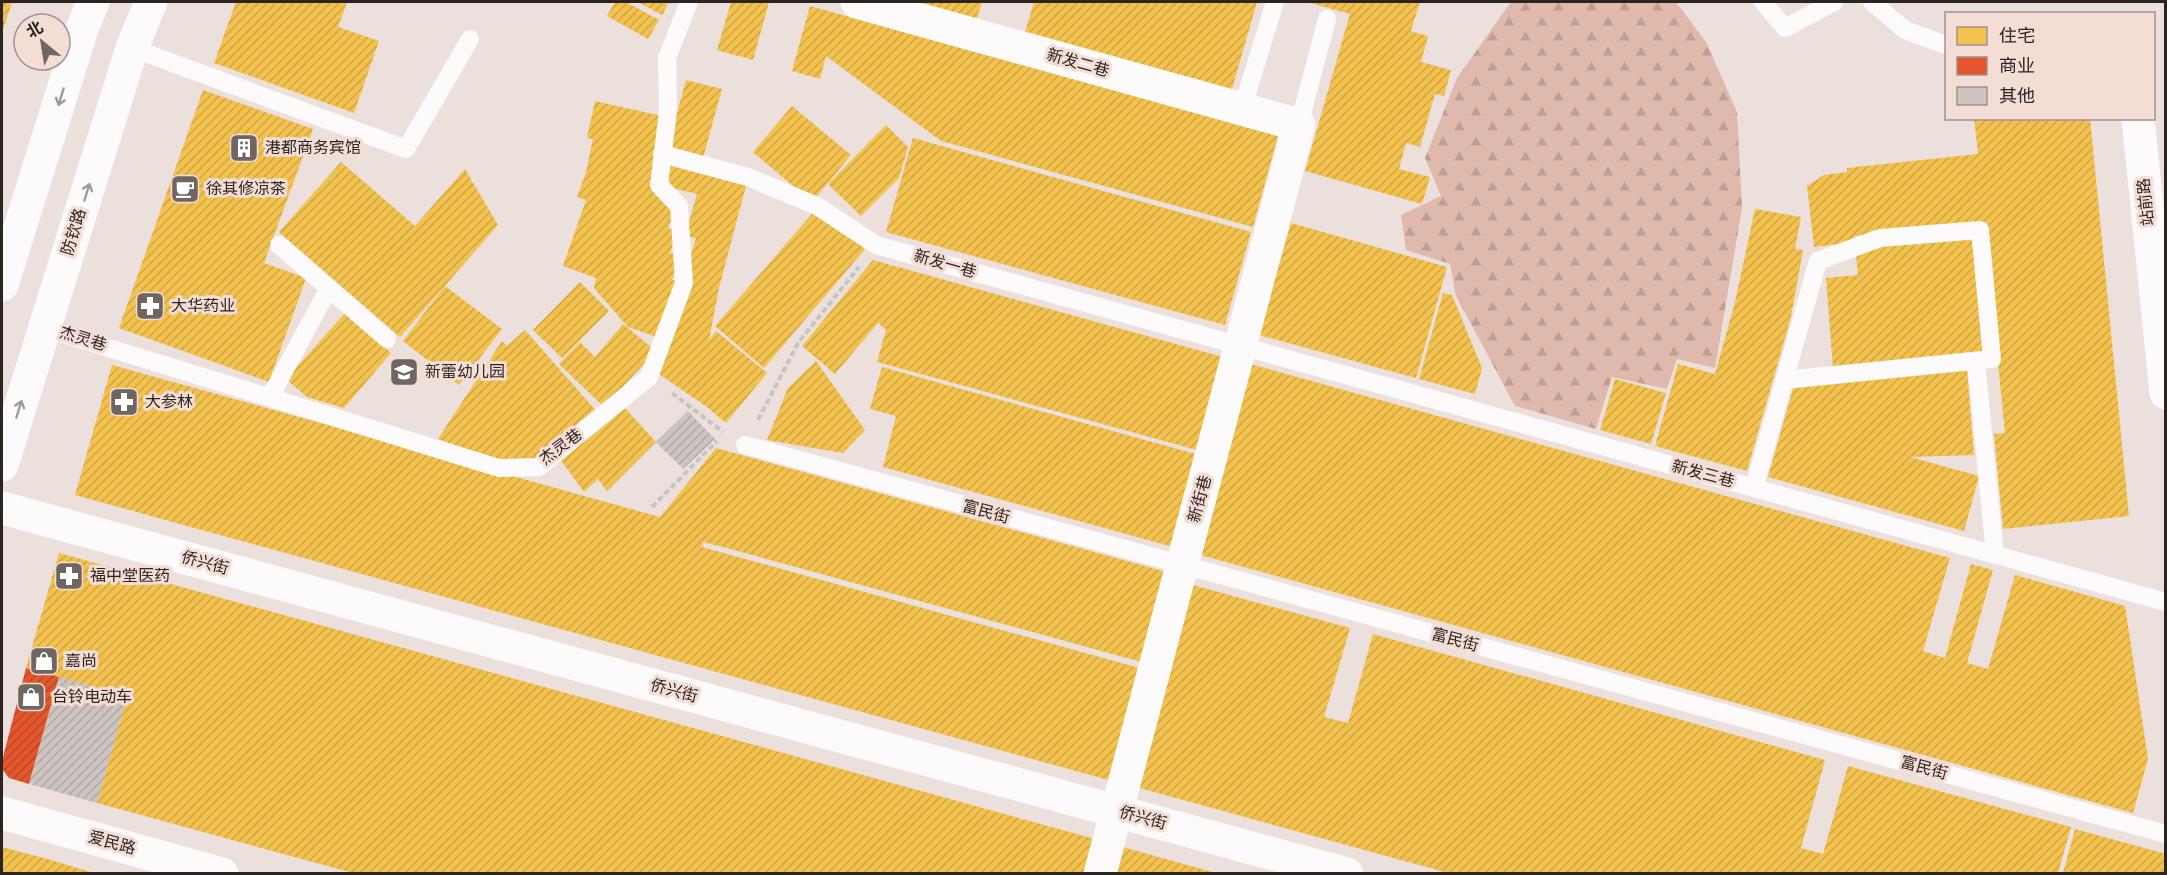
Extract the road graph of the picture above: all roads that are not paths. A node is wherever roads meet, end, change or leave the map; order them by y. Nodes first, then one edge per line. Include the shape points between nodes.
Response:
1 (93, 2) edge
2 (151, 2) edge
3 (689, 2) edge
4 (857, 2) edge
5 (1275, 2) edge
6 (1763, 2) edge
7 (1834, 2) edge
8 (1872, 2) edge
9 (1327, 19) dead end
10 (470, 39) dead end
11 (1945, 44) edge
12 (132, 48) junction
13 (1242, 109) junction
14 (2138, 120) edge
15 (1299, 125) junction
16 (662, 154) junction
17 (279, 245) dead end
18 (2, 284) edge
19 (329, 288) junction
20 (44, 328) junction
21 (387, 339) dead end
22 (1240, 346) junction
23 (2164, 357) edge
24 (1976, 362) junction
25 (1785, 380) junction
26 (2166, 393) edge
27 (270, 397) junction
28 (745, 445) road end
29 (2, 465) edge
30 (1754, 488) junction
31 (2, 508) edge
32 (1995, 554) junction
33 (1182, 566) junction
34 (2166, 602) edge
35 (1117, 811) junction
36 (2, 813) edge
37 (2166, 834) edge
38 (222, 873) edge
39 (1100, 873) edge
40 (1347, 873) edge

1 -> 18 street
2 - 12 street, 防钦路
3 - 16 lane via 667,58 668,111
4 - 13 street, 新发二巷
5 - 13 lane
6 - 7 lane via 1785,28
8 - 11 lane via 1905,30
9 - 15 lane
10 - 12 lane via 406,149
20 -> 12 street, 防钦路
13 - 15 street, 新发二巷
14 - 23 street, 站前路
15 - 22 street, 新街巷
16 - 22 lane, 新发一巷 via 748,177 817,206 876,245
16 - 27 lane, 杰灵巷 via 659,185 679,206 684,284 649,377 538,467 499,468
17 - 19 lane
19 - 21 lane
19 - 27 lane
20 - 27 lane, 杰灵巷
29 -> 20 street, 防钦路
22 - 30 lane, 新发三巷
22 - 33 street, 新街巷
23 - 26 street, 站前路
24 - 25 lane
24 - 25 lane via 1992,359 1980,230 1880,238 1818,261
24 - 32 lane
25 - 30 lane
28 - 33 lane, 富民街
30 - 32 lane, 新发三巷
31 - 35 street, 侨兴街
32 - 34 lane, 新发三巷
33 - 35 street, 新街巷
33 - 37 lane, 富民街
35 - 39 street, 新街巷
35 - 40 street, 侨兴街
36 - 38 street, 爱民路

